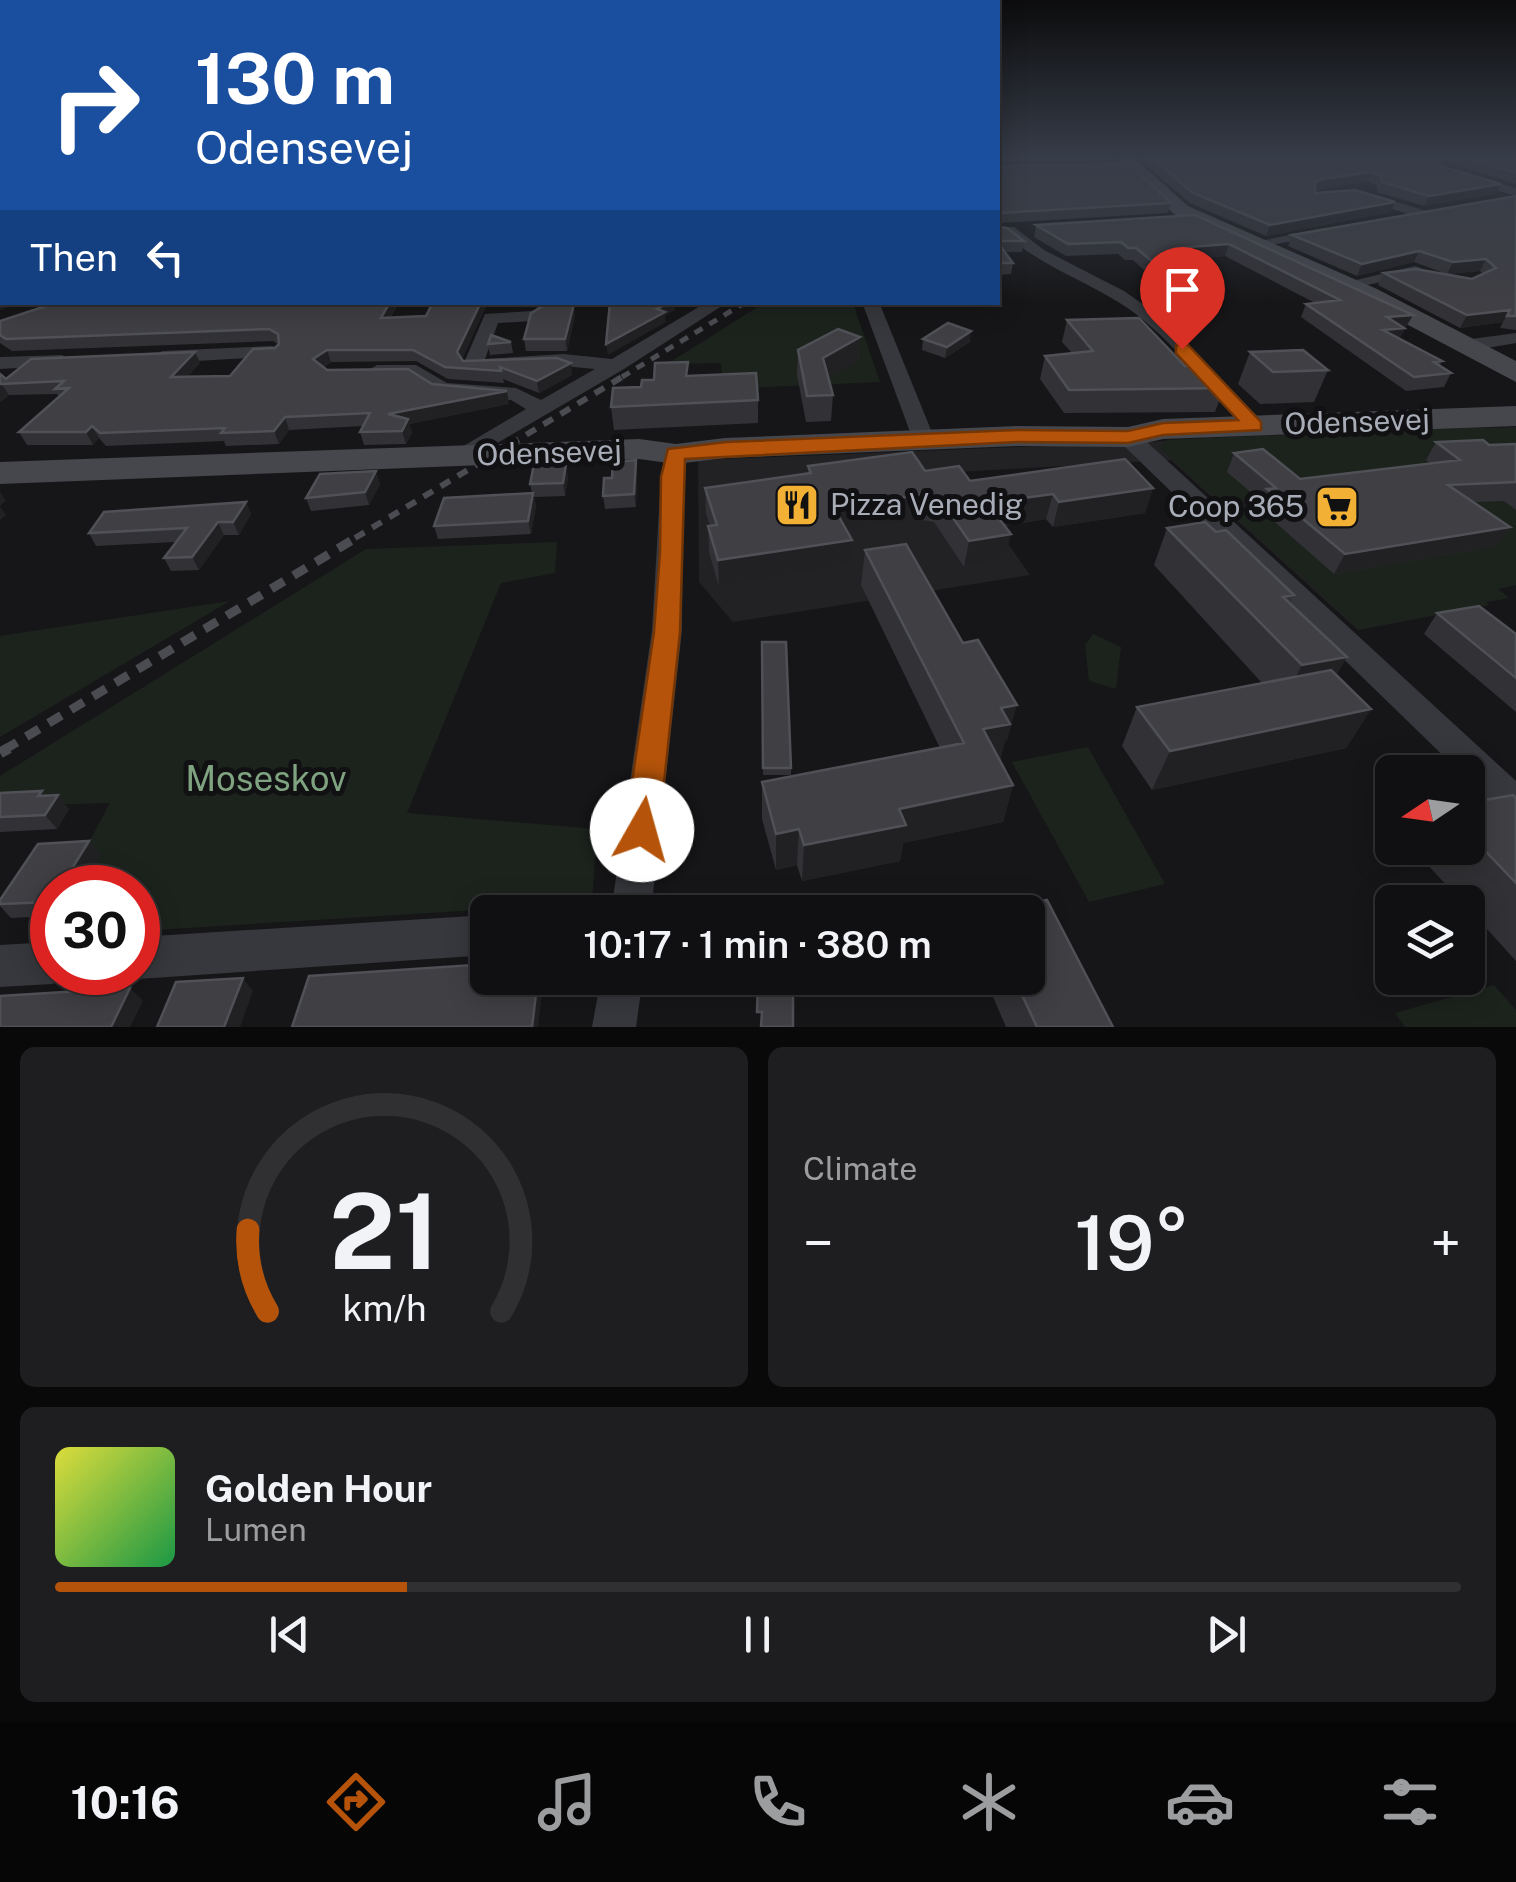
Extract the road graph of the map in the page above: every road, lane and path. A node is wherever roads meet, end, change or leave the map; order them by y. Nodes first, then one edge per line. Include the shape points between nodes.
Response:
1 (1175, 206) edge
2 (1405, 206) edge
3 (1197, 218) junction
4 (1391, 220) edge
5 (1159, 221) edge
6 (1348, 228) edge
7 (1011, 230) edge
8 (1254, 244) junction
9 (1430, 277) edge
10 (1347, 284) junction
11 (715, 305) edge
12 (871, 305) edge
13 (532, 316) edge
14 (1516, 338) edge
15 (1464, 346) junction
16 (272, 352) edge
17 (150, 357) edge
18 (75, 360) edge
19 (0, 363) edge
20 (617, 365) junction
21 (348, 372) edge
22 (1516, 373) edge
23 (541, 410) junction
24 (1516, 416) edge
25 (1254, 426) junction
26 (1128, 437) junction
27 (924, 440) junction
28 (676, 454) junction
29 (462, 456) junction
30 (0, 473) edge
31 (1516, 804) edge
32 (633, 895) edge
33 (470, 936) edge
34 (160, 957) edge
35 (30, 964) edge
36 (0, 966) edge
37 (619, 995) edge
38 (614, 1027) edge

1 - 3 street
2 - 4 street via 1432,213
3 - 5 street
3 - 8 street
6 - 8 street
7 - 25 street via 1031,252 1147,315
8 - 10 street
9 - 10 street via 1415,270
10 - 15 street
11 - 20 street
12 - 27 street
13 - 20 street via 491,318 473,365
14 - 15 street
15 - 22 street
16 - 17 street via 238,360
18 - 19 street
20 - 23 street
21 - 23 street via 416,370 442,389 516,394
23 - 29 street
24 - 25 street, Odensevej
25 - 26 street, Odensevej
26 - 27 street, Odensevej
26 - 31 street
27 - 28 street, Odensevej
28 - 29 street, Odensevej
28 - 32 street via 667,632
29 - 30 street, Odensevej
33 - 34 street
35 - 36 street
37 - 38 street

